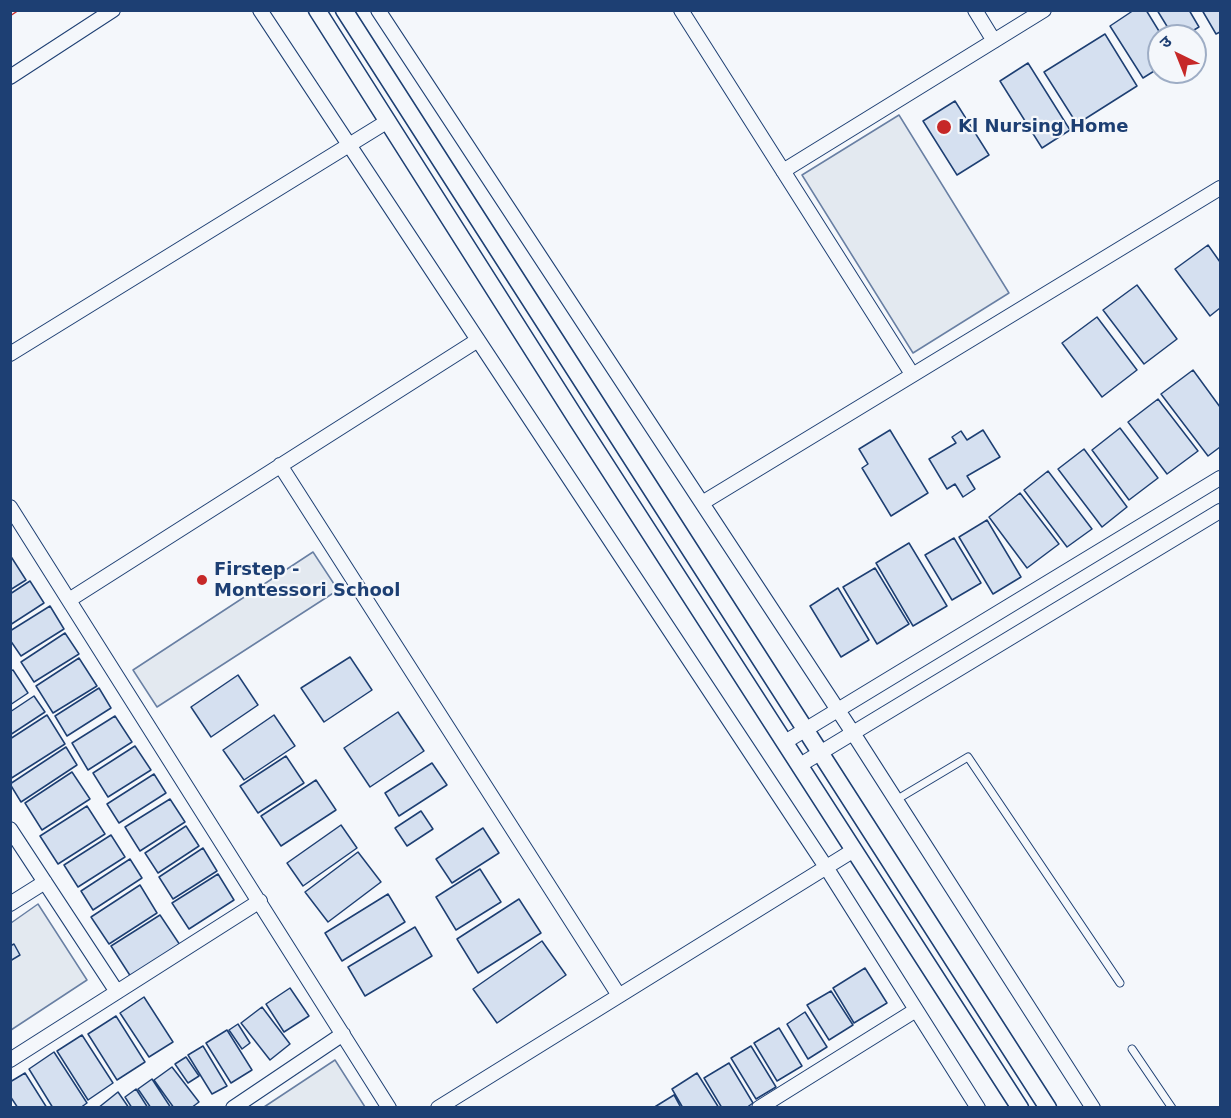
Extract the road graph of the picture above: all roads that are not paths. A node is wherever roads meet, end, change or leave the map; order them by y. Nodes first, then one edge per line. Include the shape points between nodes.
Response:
1 (113, 10) edge
2 (261, 10) edge
3 (317, 10) edge
4 (344, 10) edge
5 (378, 10) edge
6 (681, 10) edge
7 (975, 10) edge
8 (1044, 10) edge
9 (994, 41) junction
10 (10, 77) edge
11 (388, 121) junction
12 (349, 145) junction
13 (783, 171) junction
14 (1221, 188) edge
15 (478, 340) junction
16 (10, 354) edge
17 (912, 374) junction
18 (280, 465) junction
19 (1221, 478) edge
20 (702, 503) junction
21 (1221, 511) edge
22 (12, 514) edge
23 (69, 600) junction
24 (837, 710) junction
25 (806, 729) junction
26 (853, 733) junction
27 (784, 742) junction
28 (821, 753) junction
29 (800, 765) junction
30 (896, 800) junction
31 (868, 826) junction
32 (10, 829) edge
33 (883, 849) junction
34 (855, 850) junction
35 (826, 867) junction
36 (45, 882) junction
37 (261, 901) junction
38 (10, 904) edge
39 (1120, 983) dead end
40 (117, 992) junction
41 (618, 994) junction
42 (916, 1010) junction
43 (343, 1034) junction
44 (1132, 1049) dead end
45 (10, 1059) edge
46 (769, 1105) edge
47 (233, 1107) edge
48 (389, 1107) edge
49 (438, 1107) edge
50 (978, 1107) edge
51 (1020, 1107) edge
52 (1048, 1107) edge
53 (1093, 1107) edge
54 (1172, 1107) edge

1 - 10 street
2 - 12 street
3 - 11 street
4 - 25 street
5 - 20 street
6 - 13 street
7 - 9 street
8 - 9 street
9 - 13 street
11 - 12 street
11 - 27 street
12 - 15 street
12 - 16 street
13 - 17 street
14 - 17 street
15 - 18 street
15 - 35 street
17 - 20 street
18 - 23 street
18 - 41 street
19 - 24 street
20 - 24 street
21 - 26 street
22 - 23 street
23 - 37 street
24 - 25 street
24 - 26 street
25 - 27 street
25 - 28 street
26 - 28 street
26 - 30 street
27 - 29 street
28 - 29 street
28 - 31 street
29 - 34 street
30 - 39 lane via 968,757
30 - 53 street
31 - 33 street
31 - 34 street
32 - 36 street
33 - 34 street
33 - 52 street
34 - 35 street
34 - 51 street
35 - 41 street
35 - 42 street
36 - 38 street
36 - 40 street
37 - 40 street
37 - 43 street
40 - 45 street
41 - 49 street
42 - 46 street
42 - 50 street
43 - 47 street
43 - 48 street
44 - 54 lane

